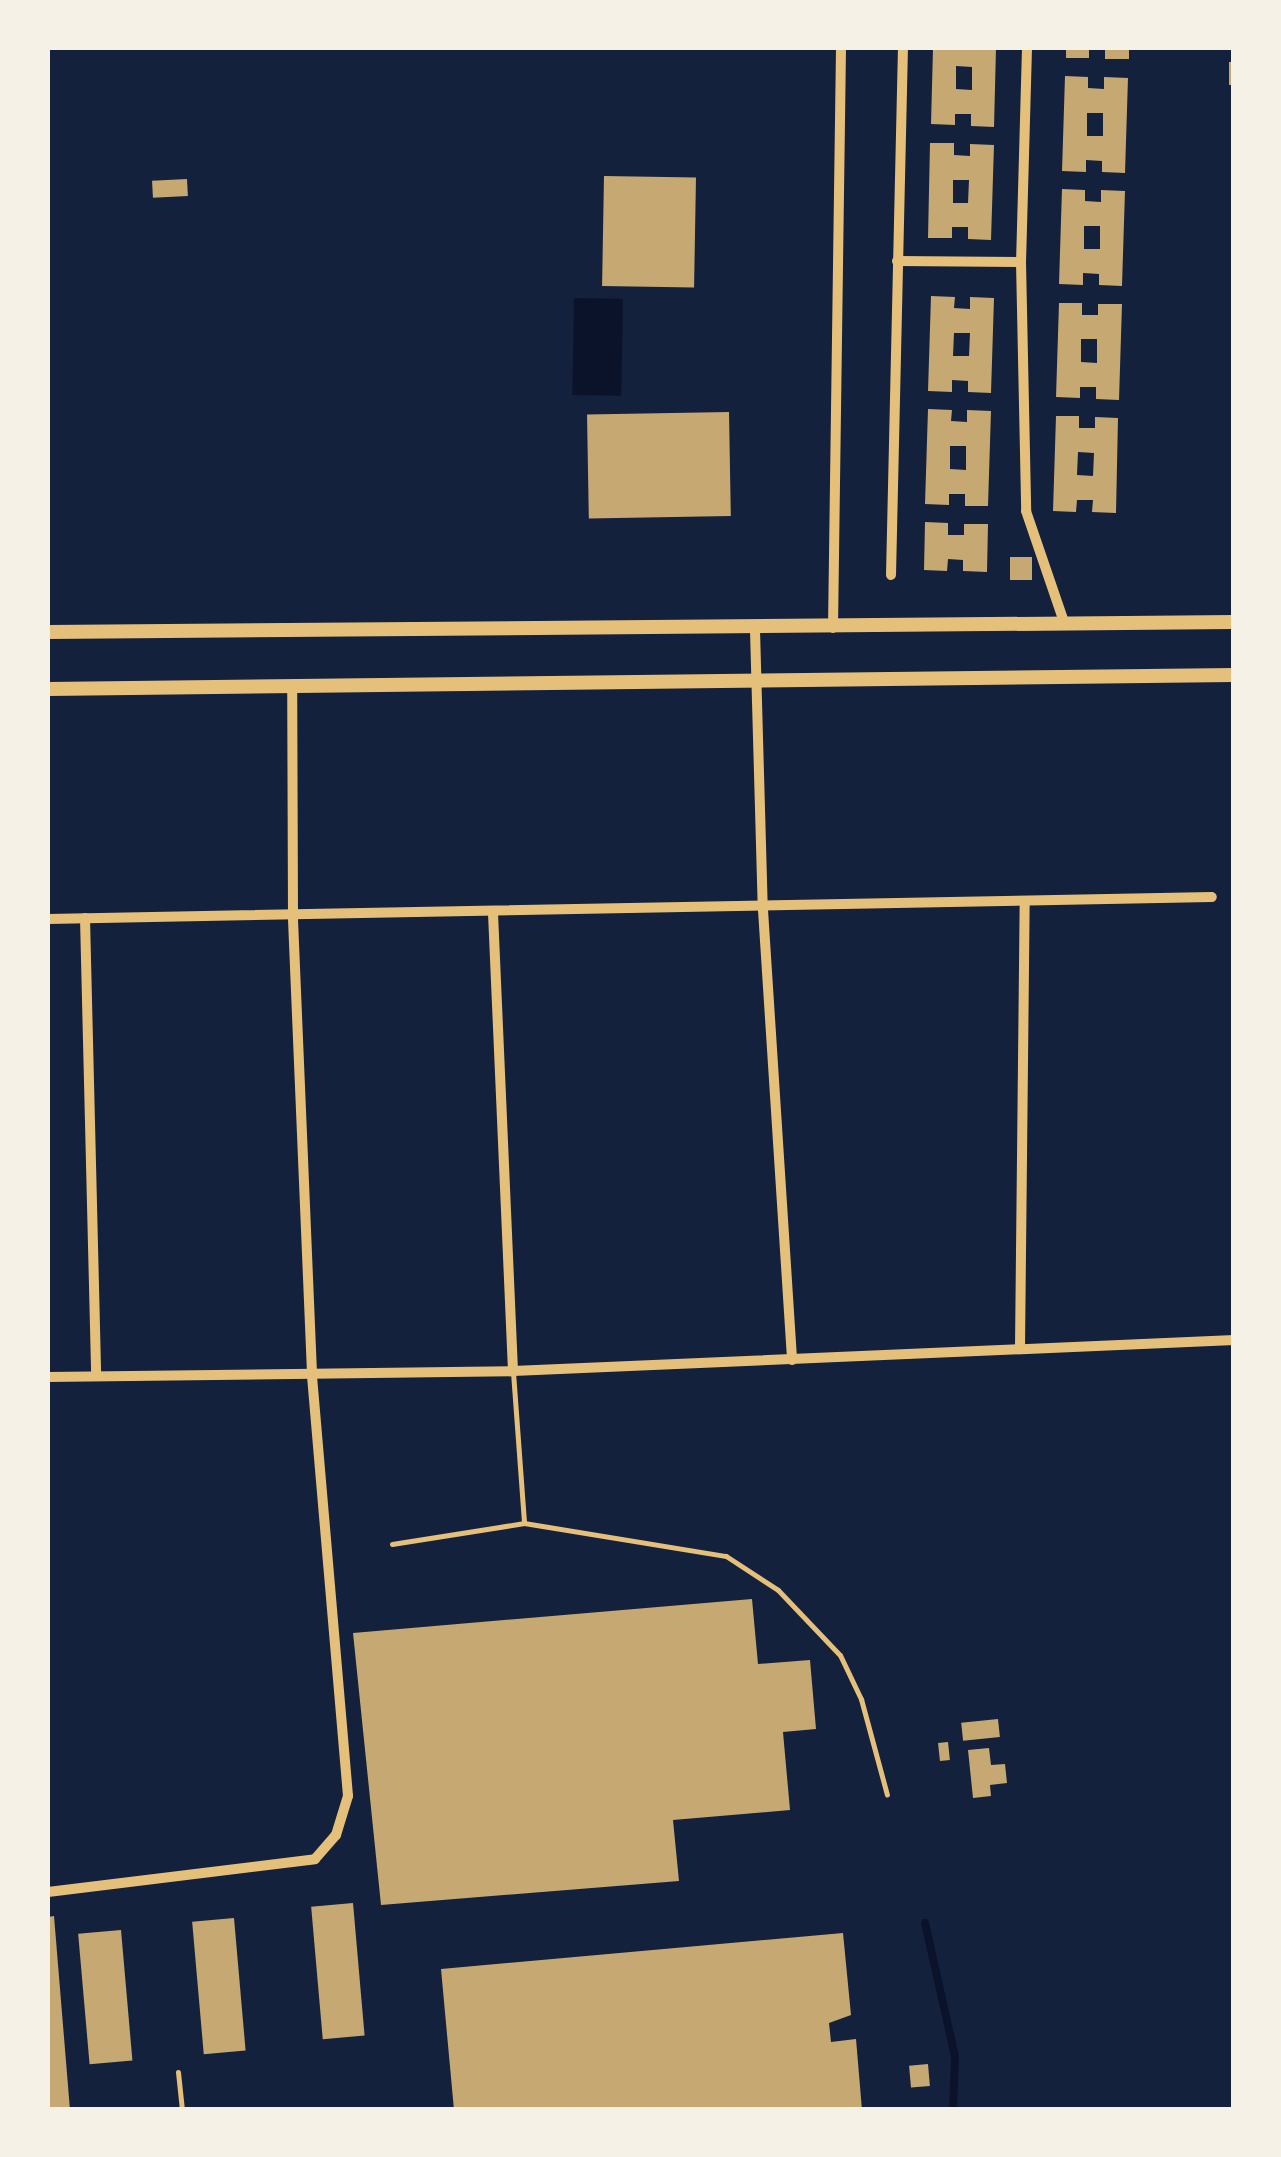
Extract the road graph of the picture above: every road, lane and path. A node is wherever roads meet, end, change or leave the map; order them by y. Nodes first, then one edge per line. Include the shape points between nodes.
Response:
1 (841, 48) edge
2 (903, 48) edge
3 (1027, 48) edge
4 (896, 261) junction
5 (1021, 262) junction
6 (891, 575) dead end
7 (1064, 622) junction
8 (1234, 622) edge
9 (833, 628) junction
10 (755, 630) junction
11 (48, 632) edge
12 (1234, 675) edge
13 (758, 683) junction
14 (292, 685) junction
15 (48, 689) edge
16 (1212, 898) dead end
17 (1025, 903) junction
18 (764, 910) junction
19 (493, 913) junction
20 (293, 916) junction
21 (86, 918) junction
22 (48, 919) edge
23 (1234, 1340) edge
24 (1020, 1348) junction
25 (792, 1360) junction
26 (513, 1371) junction
27 (312, 1372) junction
28 (96, 1376) junction
29 (48, 1377) edge
30 (524, 1524) junction
31 (392, 1544) dead end
32 (888, 1795) dead end
33 (48, 1892) edge
34 (178, 2072) dead end
35 (182, 2110) edge

1 - 9 street
2 - 4 street
3 - 5 street
4 - 5 street
4 - 6 street
5 - 7 street via 1026,512
7 - 8 street
7 - 9 street
9 - 10 street
10 - 11 street
10 - 13 street
12 - 13 street
13 - 14 street
13 - 18 street
14 - 15 street
14 - 20 street
16 - 17 street
17 - 18 street
17 - 24 street
18 - 19 street
18 - 25 street
19 - 20 street
19 - 26 street
20 - 21 street
20 - 27 street
21 - 22 street
21 - 28 street
23 - 24 street
24 - 25 street
25 - 26 street
26 - 27 street
26 - 30 lane
27 - 28 street
27 - 33 street via 348,1796 336,1835 315,1858
28 - 29 street
30 - 31 lane
30 - 32 lane via 726,1556 778,1590 840,1655 861,1699
34 - 35 lane

